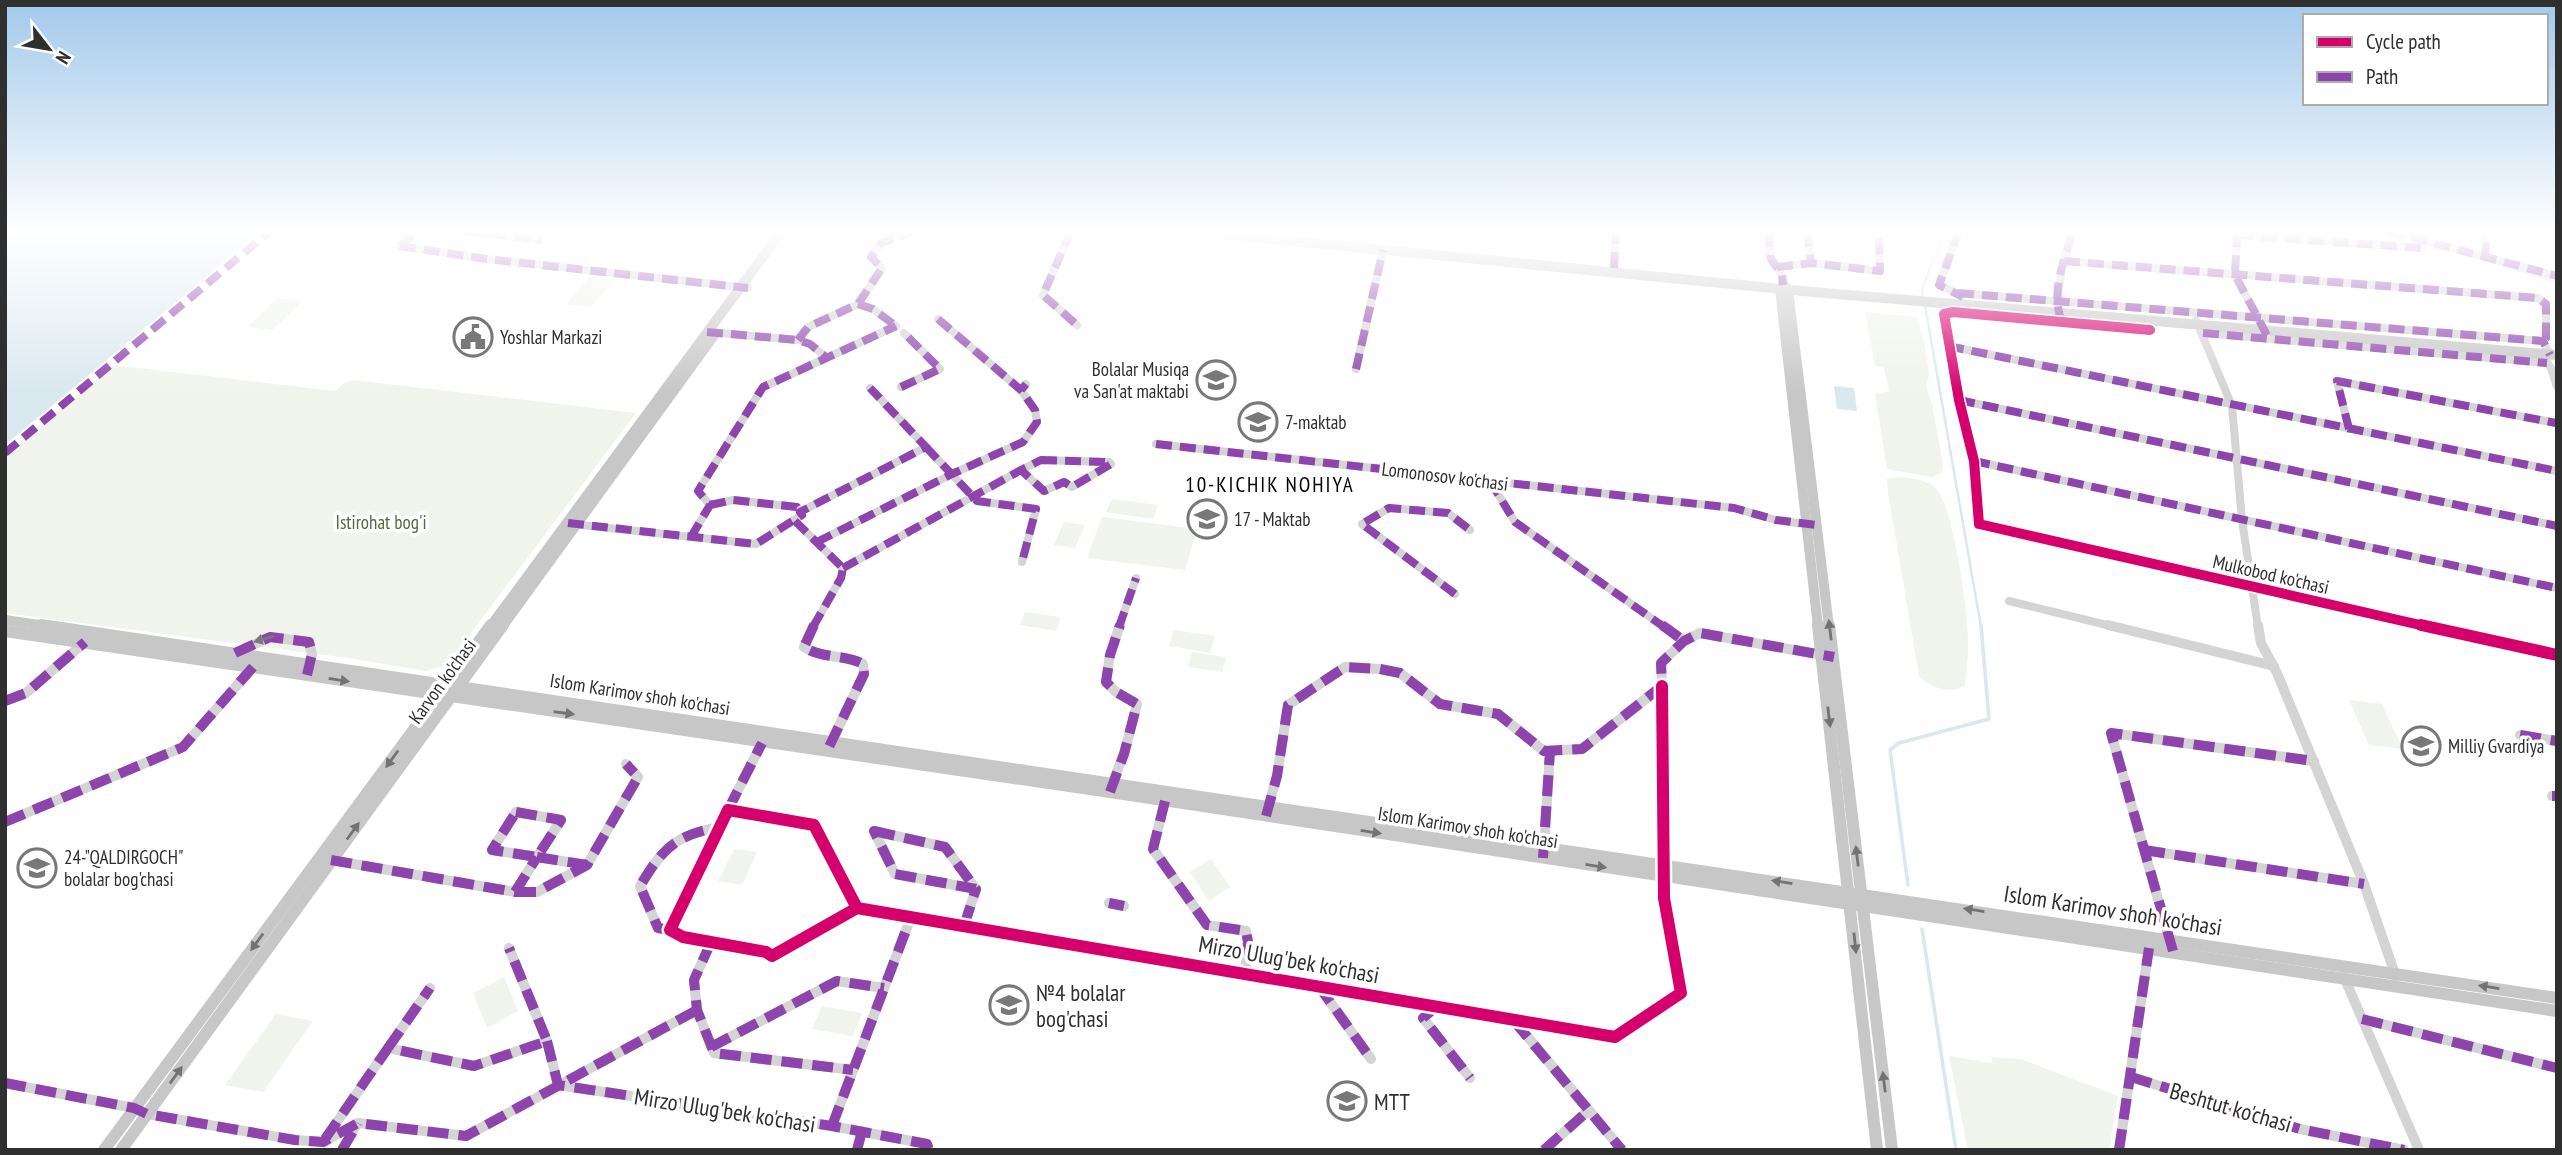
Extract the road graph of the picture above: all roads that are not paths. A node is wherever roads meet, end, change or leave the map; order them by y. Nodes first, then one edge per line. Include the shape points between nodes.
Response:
1 (717, 285) edge
2 (746, 285) edge
3 (747, 285) edge
4 (871, 285) edge
5 (1048, 285) edge
6 (1375, 285) edge
7 (1730, 285) edge
8 (1742, 285) edge
9 (1784, 285) edge
10 (1940, 285) edge
11 (2061, 285) edge
12 (2240, 285) edge
13 (2365, 285) edge
14 (744, 288) junction
15 (1785, 293) junction
16 (1958, 293) junction
17 (1912, 298) junction
18 (1969, 303) junction
19 (858, 304) junction
20 (2058, 311) junction
21 (1980, 315) junction
22 (938, 319) dead end
23 (1077, 325) dead end
24 (2199, 326) junction
25 (2264, 328) junction
26 (2150, 330) dead end
27 (712, 332) junction
28 (904, 333) dead end
29 (798, 340) junction
30 (1948, 346) junction
31 (2549, 352) edge
32 (826, 357) junction
33 (1356, 369) dead end
34 (901, 387) dead end
35 (2557, 387) edge
36 (870, 388) dead end
37 (1958, 400) junction
38 (2232, 406) junction
39 (2556, 423) edge
40 (2349, 429) junction
41 (2557, 435) edge
42 (1156, 444) dead end
43 (926, 447) junction
44 (2237, 460) junction
45 (1974, 461) junction
46 (1021, 470) junction
47 (2557, 471) edge
48 (952, 474) junction
49 (1490, 481) junction
50 (1044, 491) junction
51 (972, 494) junction
52 (1609, 494) joint
53 (710, 505) junction
54 (1036, 509) junction
55 (798, 516) junction
56 (2242, 520) junction
57 (573, 524) junction
58 (1812, 525) junction
59 (2557, 526) edge
60 (1470, 530) dead end
61 (691, 537) junction
62 (817, 542) junction
63 (1022, 562) dead end
64 (843, 568) junction
65 (1136, 578) dead end
66 (2251, 588) junction
67 (2557, 588) edge
68 (1455, 594) dead end
69 (2009, 601) dead end
70 (5, 621) edge
71 (5, 631) edge
72 (1684, 641) junction
73 (85, 642) junction
74 (235, 653) junction
75 (2557, 655) edge
76 (1828, 657) junction
77 (2274, 666) junction
78 (253, 667) junction
79 (309, 670) junction
80 (447, 684) junction
81 (461, 686) junction
82 (1662, 686) junction
83 (439, 695) junction
84 (453, 697) junction
85 (5, 701) edge
86 (2520, 735) dead end
87 (2557, 741) edge
88 (762, 743) junction
89 (829, 746) junction
90 (1550, 751) junction
91 (2314, 761) junction
92 (626, 764) dead end
93 (1111, 787) junction
94 (1165, 801) junction
95 (728, 810) junction
96 (1267, 811) junction
97 (5, 822) edge
98 (720, 827) junction
99 (2144, 850) junction
100 (1544, 852) junction
101 (537, 858) junction
102 (331, 860) junction
103 (587, 865) junction
104 (1664, 870) junction
105 (2364, 884) junction
106 (976, 889) junction
107 (515, 892) junction
108 (1856, 899) junction
109 (1109, 902) dead end
110 (1124, 906) dead end
111 (857, 908) junction
112 (911, 917) junction
113 (964, 926) junction
114 (670, 930) junction
115 (711, 942) junction
116 (2171, 945) junction
117 (509, 948) dead end
118 (2149, 948) junction
119 (2394, 971) junction
120 (1245, 973) junction
121 (2344, 977) junction
122 (1318, 985) junction
123 (2399, 985) junction
124 (430, 988) dead end
125 (884, 988) junction
126 (2557, 998) edge
127 (1437, 1006) junction
128 (697, 1010) junction
129 (2557, 1011) edge
130 (1512, 1018) junction
131 (2362, 1019) junction
132 (547, 1041) junction
133 (711, 1046) junction
134 (388, 1048) junction
135 (1371, 1059) dead end
136 (2557, 1068) edge
137 (853, 1070) junction
138 (2131, 1077) junction
139 (1470, 1078) dead end
140 (558, 1085) junction
141 (8, 1087) edge
142 (134, 1108) junction
143 (1589, 1110) junction
144 (147, 1114) junction
145 (358, 1123) junction
146 (832, 1126) junction
147 (862, 1131) junction
148 (323, 1142) junction
149 (104, 1150) edge
150 (121, 1150) edge
151 (342, 1150) edge
152 (857, 1150) edge
153 (929, 1150) edge
154 (1544, 1150) edge
155 (1622, 1150) edge
156 (1877, 1150) edge
157 (1892, 1150) edge
158 (2119, 1150) edge
159 (2404, 1150) edge
160 (2419, 1150) edge

1 - 14 street
2 - 14 main road
3 - 14 main road, Karvon ko'chasi
4 - 19 street
5 - 23 street via 1043,295
6 - 33 street
7 - 15 main road
8 - 15 main road
9 - 15 street
10 - 16 street
11 - 20 street
12 - 25 street
13 - 31 street via 2538,298 2546,304
14 - 27 main road, Karvon ko'chasi
15 - 17 main road
15 - 17 main road
15 - 58 main road
16 - 18 street
16 - 20 street
17 - 18 main road
18 - 20 main road
18 - 21 street
19 - 29 street via 808,327
19 - 32 street via 896,326
20 - 21 street
20 - 24 main road
20 - 25 street
20 - 26 street
21 - 30 street via 1944,314
22 - 48 street via 1024,387 1038,422 1023,442
24 - 25 main road
24 - 38 street
25 - 31 main road
25 - 31 street
27 - 29 street
27 - 57 main road, Karvon ko'chasi
28 - 34 street via 940,369
29 - 32 street
30 - 37 street
30 - 38 street
31 - 35 street
32 - 53 street via 763,387 698,491
36 - 43 street
37 - 44 street
37 - 45 street
38 - 40 street
38 - 44 street
39 - 40 street via 2337,381
39 - 41 street
40 - 47 street
42 - 49 street, Lomonosov ko'chasi
43 - 48 street
43 - 55 street
44 - 56 street
44 - 59 street
45 - 56 street
45 - 66 street, Mulkobod ko'chasi via 1979,524
46 - 50 street
46 - 50 street via 1041,460 1111,464 1072,487 1064,482
46 - 51 street
48 - 51 street
48 - 62 street
49 - 52 street, Lomonosov ko'chasi
49 - 72 street via 1515,522
50 - 54 street
51 - 54 street via 977,501
51 - 64 street
52 - 58 street via 1734,508
53 - 55 street via 733,500 797,508
53 - 61 street
54 - 63 street
55 - 61 street via 756,544
55 - 62 street
56 - 66 street
56 - 67 street
57 - 61 street
57 - 80 main road
57 - 81 main road, Karvon ko'chasi
58 - 76 main road
60 - 68 street via 1448,513 1389,508 1362,524
62 - 64 street
64 - 89 street via 804,642 809,651 850,657 863,664 864,674
65 - 93 street via 1108,669 1107,682 1137,704
66 - 75 street, Mulkobod ko'chasi
66 - 77 street via 2261,643
69 - 77 street
70 - 74 main road, Islom Karimov shoh ko'chasi
71 - 73 main road, Islom Karimov shoh ko'chasi
72 - 76 street via 1700,633
72 - 82 street via 1661,663
73 - 78 main road, Islom Karimov shoh ko'chasi
73 - 85 street via 26,692
74 - 79 main road, Islom Karimov shoh ko'chasi
79 -> 74 street via 309,642 272,635
76 - 108 main road
77 - 91 street
78 - 79 main road, Islom Karimov shoh ko'chasi
78 - 97 street via 183,747
79 - 80 main road, Islom Karimov shoh ko'chasi
79 -> 83 main road, Islom Karimov shoh ko'chasi
80 - 81 main road, Islom Karimov shoh ko'chasi
80 - 83 main road
81 - 84 main road, Karvon ko'chasi
81 - 89 main road, Islom Karimov shoh ko'chasi
82 - 90 street via 1582,749
82 - 104 street
83 - 84 main road, Islom Karimov shoh ko'chasi
83 -> 142 main road
84 -> 88 main road, Islom Karimov shoh ko'chasi
102 -> 84 main road, Karvon ko'chasi
86 - 87 street
88 - 89 main road, Islom Karimov shoh ko'chasi
88 - 95 street
89 - 93 main road, Islom Karimov shoh ko'chasi
90 - 96 street via 1498,714 1440,704 1400,673 1345,667 1288,705 1278,776
90 - 100 street
91 - 99 street via 2111,733
91 - 105 street
92 - 103 street via 638,777
93 - 94 main road, Islom Karimov shoh ko'chasi
93 - 96 main road, Islom Karimov shoh ko'chasi
94 - 96 main road, Islom Karimov shoh ko'chasi
94 - 120 street via 1153,849 1207,925 1245,931
95 - 98 street
95 - 111 street via 814,825
96 - 100 main road, Islom Karimov shoh ko'chasi
98 - 114 street
98 - 114 street via 692,831 663,849 640,886 658,928
99 - 105 street
99 - 116 street
100 - 104 main road, Islom Karimov shoh ko'chasi
101 - 101 street via 561,820 516,812 492,850
101 - 103 street
101 - 107 street
102 - 107 street
144 -> 102 main road, Karvon ko'chasi
103 - 107 street via 537,892
104 - 108 main road, Islom Karimov shoh ko'chasi
104 - 130 street, Mirzo Ulug'bek ko'chasi via 1664,898 1681,993 1615,1037
105 - 119 street
106 - 106 street via 945,847 874,831 895,874
106 - 113 street
116 -> 108 main road, Islom Karimov shoh ko'chasi
108 - 118 main road, Islom Karimov shoh ko'chasi
108 -> 156 main road
157 -> 108 main road
109 - 110 street
111 - 112 street, Mirzo Ulug'bek ko'chasi
111 - 115 street via 772,956
112 - 113 street, Mirzo Ulug'bek ko'chasi
112 - 125 street
113 - 120 street, Mirzo Ulug'bek ko'chasi
114 - 115 street
115 - 128 street via 694,980
116 - 118 main road, Islom Karimov shoh ko'chasi
116 - 119 main road, Islom Karimov shoh ko'chasi
116 - 121 main road, Islom Karimov shoh ko'chasi
117 - 132 street
118 - 138 street
119 - 123 street
126 -> 119 main road, Islom Karimov shoh ko'chasi
120 - 122 street, Mirzo Ulug'bek ko'chasi
121 - 123 main road, Islom Karimov shoh ko'chasi
121 - 131 street
122 - 127 street, Mirzo Ulug'bek ko'chasi
122 - 135 street
123 - 129 main road, Islom Karimov shoh ko'chasi
124 - 134 street
125 - 133 street via 837,981
125 - 137 street
127 - 130 street, Mirzo Ulug'bek ko'chasi
127 - 139 street via 1423,1018
128 - 133 street
128 - 140 street
130 - 143 street
131 - 136 street
131 - 160 street
132 - 134 street via 474,1066
132 - 140 street
133 - 137 street via 714,1053
134 - 148 street
137 - 146 street
138 - 158 street
138 - 159 street, Beshtut ko'chasi via 2268,1119
140 - 145 street via 466,1136
140 - 146 street, Mirzo Ulug'bek ko'chasi
141 - 142 street
142 - 144 street
142 - 149 main road
143 - 154 street
143 - 155 street
144 - 148 street
144 - 150 main road, Karvon ko'chasi
145 - 148 street
145 - 151 street
146 - 147 street, Mirzo Ulug'bek ko'chasi
147 - 152 street
147 - 153 street, Mirzo Ulug'bek ko'chasi via 926,1144

